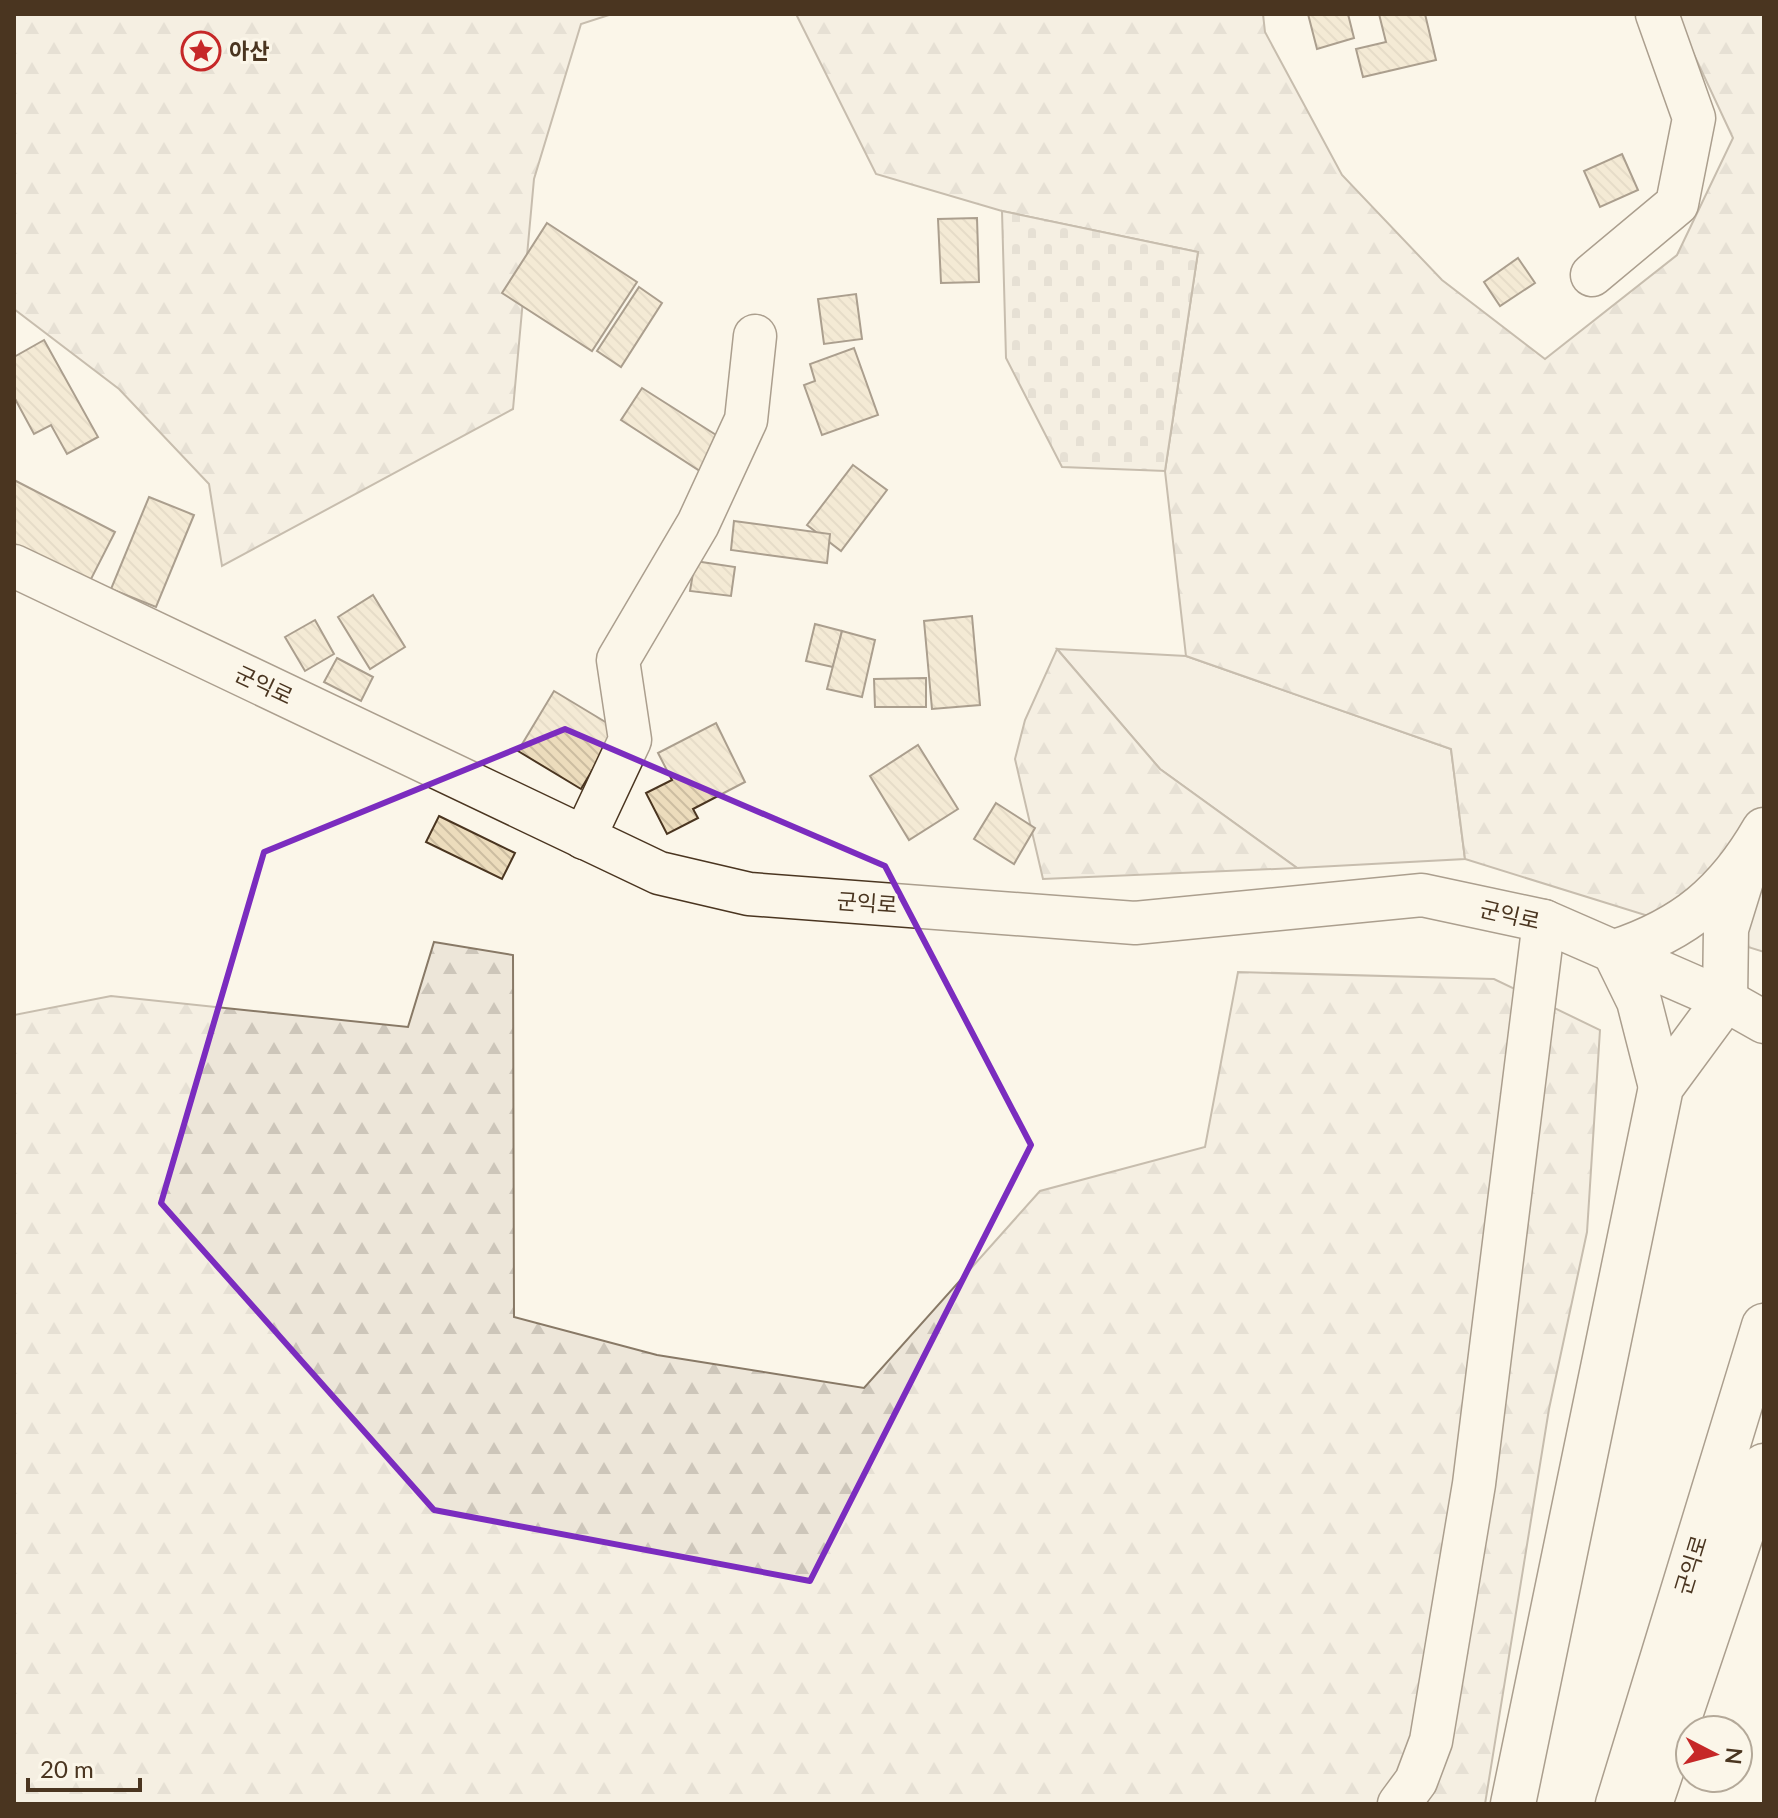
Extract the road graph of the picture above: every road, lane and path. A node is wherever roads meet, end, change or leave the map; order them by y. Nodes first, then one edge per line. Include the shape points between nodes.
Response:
1 (1657, 14) edge
2 (1592, 275) dead end
3 (755, 336) dead end
4 (14, 566) edge
5 (584, 838) junction
6 (1756, 844) edge
7 (1544, 921) junction
8 (1615, 952) junction
9 (1725, 1000) junction
10 (1764, 1022) edge
11 (1661, 1087) junction
12 (1764, 1326) edge
13 (1764, 1466) edge
14 (1399, 1804) edge
15 (1513, 1804) edge
16 (1618, 1804) edge
17 (1650, 1804) edge

1 - 2 street via 1694,118 1677,204
3 - 5 street via 746,420 698,524 618,660 630,740
4 - 5 street, 군익로
5 - 7 street, 군익로 via 659,873 749,894 1135,923 1422,895
6 - 8 highway via 1700,912 1656,939
6 - 9 highway via 1726,929
7 - 8 street, 군익로
7 - 14 street via 1474,1484 1431,1741 1416,1781
8 - 9 street, 군익로
8 - 11 highway via 1639,1001
9 - 10 street, 군익로
9 - 11 highway
11 - 15 highway
12 - 16 highway, 군익로
13 - 17 highway, 군익로

